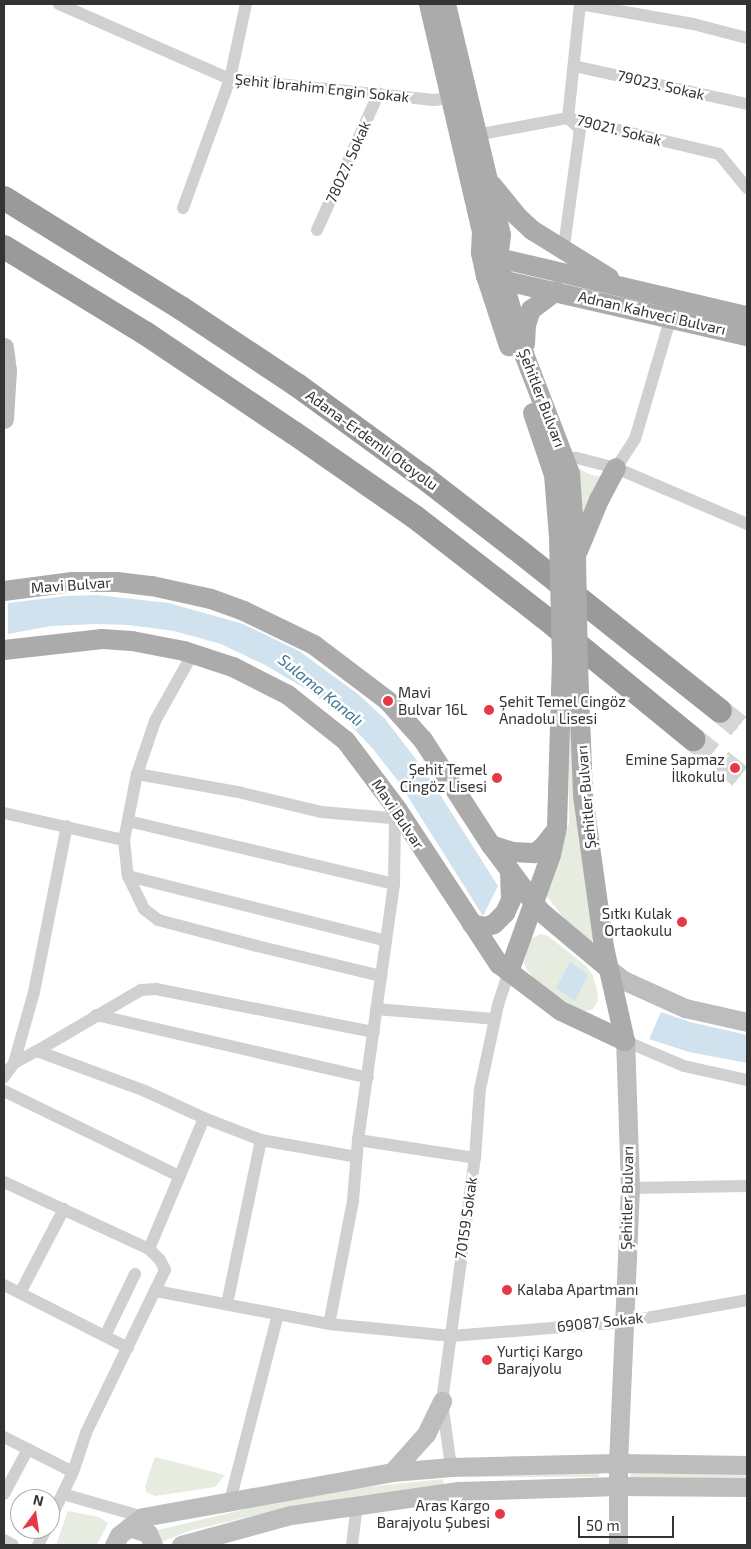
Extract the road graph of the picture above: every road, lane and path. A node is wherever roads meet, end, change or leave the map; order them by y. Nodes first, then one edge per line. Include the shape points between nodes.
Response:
1 (59, 4) edge
2 (246, 4) edge
3 (429, 4) edge
4 (446, 4) edge
5 (580, 4) edge
6 (87, 9) edge
7 (747, 38) edge
8 (574, 66) junction
9 (230, 79) junction
10 (379, 94) junction
11 (451, 98) junction
12 (747, 104) edge
13 (568, 118) junction
14 (476, 135) junction
15 (486, 178) junction
16 (747, 188) edge
17 (4, 198) edge
18 (183, 208) dead end
19 (317, 230) dead end
20 (561, 246) junction
21 (4, 247) edge
22 (489, 256) junction
23 (494, 278) junction
24 (620, 286) junction
25 (556, 291) junction
26 (747, 316) edge
27 (671, 317) junction
28 (747, 336) edge
29 (4, 347) edge
30 (524, 354) junction
31 (4, 420) edge
32 (564, 457) junction
33 (616, 468) junction
34 (747, 524) edge
35 (576, 555) junction
36 (4, 592) edge
37 (4, 650) edge
38 (192, 653) junction
39 (570, 663) junction
40 (720, 711) tunnel mouth
41 (693, 739) tunnel mouth
42 (137, 774) junction
43 (4, 813) edge
44 (399, 819) junction
45 (128, 820) junction
46 (67, 826) junction
47 (557, 827) junction
48 (124, 840) junction
49 (491, 845) junction
50 (510, 871) junction
51 (128, 876) junction
52 (394, 884) junction
53 (534, 902) junction
54 (472, 924) junction
55 (386, 941) junction
56 (609, 969) junction
57 (509, 972) junction
58 (381, 976) junction
59 (376, 1009) junction
60 (96, 1015) junction
61 (494, 1019) junction
62 (747, 1022) edge
63 (374, 1032) junction
64 (625, 1042) junction
65 (37, 1051) junction
66 (14, 1063) junction
67 (4, 1077) edge
68 (368, 1078) junction
69 (747, 1080) edge
70 (4, 1091) edge
71 (204, 1118) junction
72 (261, 1140) junction
73 (358, 1140) junction
74 (356, 1157) junction
75 (475, 1158) junction
76 (179, 1176) junction
77 (4, 1182) edge
78 (747, 1186) edge
79 (630, 1188) junction
80 (64, 1209) junction
81 (149, 1249) junction
82 (135, 1274) dead end
83 (4, 1285) edge
84 (156, 1290) junction
85 (20, 1293) junction
86 (747, 1300) edge
87 (227, 1304) junction
88 (278, 1314) junction
89 (624, 1322) junction
90 (329, 1324) junction
91 (104, 1336) junction
92 (451, 1336) junction
93 (128, 1348) junction
94 (442, 1401) junction
95 (4, 1437) edge
96 (28, 1450) junction
97 (618, 1463) junction
98 (747, 1465) edge
99 (451, 1467) junction
100 (73, 1472) junction
101 (392, 1472) junction
102 (618, 1486) junction
103 (747, 1487) edge
104 (458, 1491) junction
105 (4, 1494) edge
106 (63, 1494) junction
107 (60, 1500) edge
108 (230, 1501) junction
109 (358, 1505) junction
110 (136, 1522) junction
111 (4, 1540) edge
112 (13, 1545) edge
113 (114, 1545) edge
114 (153, 1545) edge
115 (181, 1545) edge
116 (352, 1545) edge
117 (618, 1545) edge

1 - 6 street, Şehit İbrahim Engin Sokak
2 - 9 street
3 - 11 main road, Şehitler Bulvarı
4 - 14 main road, Şehitler Bulvarı
5 - 7 street via 693,24
5 - 8 street
6 - 9 street, Şehit İbrahim Engin Sokak
8 - 12 street, 79023. Sokak
8 - 13 street
9 - 10 street, Şehit İbrahim Engin Sokak
9 - 18 street
10 - 11 street, Şehit İbrahim Engin Sokak via 434,100
10 - 19 street, 78027. Sokak
11 - 22 main road, Şehitler Bulvarı
13 - 14 street, 79021. Sokak
13 - 16 street, 79021. Sokak via 719,154
13 - 20 street via 580,129 565,239
14 - 15 main road, Şehitler Bulvarı
15 - 20 main road via 532,230
15 - 22 main road, Şehitler Bulvarı via 501,235
17 - 40 highway, Adana-Erdemli Otoyolu via 181,308 297,386 507,541
20 - 24 main road
21 - 41 highway via 145,333 414,517 544,617
22 - 23 main road, Şehitler Bulvarı
22 - 24 main road, Adnan Kahveci Bulvarı
23 - 25 main road
23 - 30 main road, Şehitler Bulvarı
23 - 39 main road, Şehitler Bulvarı, bridge via 554,475
24 - 26 main road, Adnan Kahveci Bulvarı
25 - 27 main road, Adnan Kahveci Bulvarı
25 - 30 main road via 531,310 526,325
27 - 28 main road, Adnan Kahveci Bulvarı
27 - 33 street via 635,439
29 - 31 main road via 7,370
30 - 32 main road, Şehitler Bulvarı
32 - 33 street
32 - 35 main road, Şehitler Bulvarı via 570,474
33 - 34 street
33 - 35 main road
35 - 39 main road, Şehitler Bulvarı, bridge
36 - 49 main road, Mavi Bulvar via 72,582 152,586 211,599 314,645 388,701 423,740
37 - 38 main road, Mavi Bulvar via 102,639
38 - 42 street via 155,721
38 - 44 main road, Mavi Bulvar via 233,667 288,695 346,741
39 - 47 main road, Şehitler Bulvarı
39 - 56 main road, Şehitler Bulvarı via 583,795
42 - 44 street via 238,792 321,812
42 - 45 street
43 - 46 street
44 - 52 street
44 - 54 main road, Mavi Bulvar
45 - 48 street
45 - 52 street
46 - 48 street
46 - 66 street via 34,992
47 - 49 main road via 543,848 535,853 513,852
47 - 53 main road, Şehitler Bulvarı
48 - 51 street
49 - 50 main road, Mavi Bulvar
50 - 53 main road, Mavi Bulvar
50 - 54 main road via 511,900 505,913 494,924 485,927
51 - 55 street
51 - 58 street via 144,910 158,920
52 - 55 street
53 - 56 main road, Mavi Bulvar via 540,911
53 - 57 main road, Şehitler Bulvarı
54 - 57 main road, Mavi Bulvar via 499,964
55 - 58 street
56 - 62 main road, Mavi Bulvar via 623,980 685,1008
56 - 64 main road, Şehitler Bulvarı
57 - 61 street, 70159 Sokak
57 - 64 main road, Mavi Bulvar via 560,1011
58 - 59 street
59 - 61 street
59 - 63 street
60 - 63 street via 141,990 156,989
60 - 65 street
60 - 68 street
61 - 75 street, 70159 Sokak via 480,1089
63 - 68 street
64 - 69 street, Mavi Bulvar via 684,1066
64 - 79 main road, Şehitler Bulvarı
65 - 66 street
65 - 71 street via 145,1091
66 - 67 street
68 - 73 street
70 - 76 street
71 - 72 street
71 - 76 street
72 - 74 street
72 - 87 street
73 - 74 street
73 - 75 street
74 - 90 street via 353,1201
75 - 92 street, 70159 Sokak
76 - 81 street
77 - 80 street
78 - 79 street
79 - 89 main road, Şehitler Bulvarı
80 - 81 street
80 - 85 street
81 - 84 street via 165,1270
82 - 91 street
83 - 85 street
84 - 87 street, 69087 Sokak
84 - 93 street
85 - 91 street
86 - 89 street, 69087 Sokak
87 - 88 street, 69087 Sokak
88 - 90 street, 69087 Sokak
88 - 108 street
89 - 92 street, 69087 Sokak
89 - 97 main road, Şehitler Bulvarı
90 - 92 street, 69087 Sokak
91 - 93 street
92 - 94 street, 70159 Sokak
93 - 100 street via 86,1434
94 - 99 street, 70159 Sokak
94 - 101 main road via 426,1434
95 - 96 street
96 - 100 street
96 - 105 street
97 - 98 main road
97 - 99 main road
97 - 102 main road, Şehitler Bulvarı
99 - 101 main road
99 - 104 main road
100 - 106 street
101 - 108 main road
102 - 103 main road
102 - 104 main road
102 - 117 main road, Şehitler Bulvarı
104 - 109 main road
106 - 107 street
106 - 110 street
108 - 110 main road
109 - 115 main road via 291,1515
109 - 116 street
110 - 113 main road via 119,1535
110 - 114 main road via 148,1533
111 - 112 street

